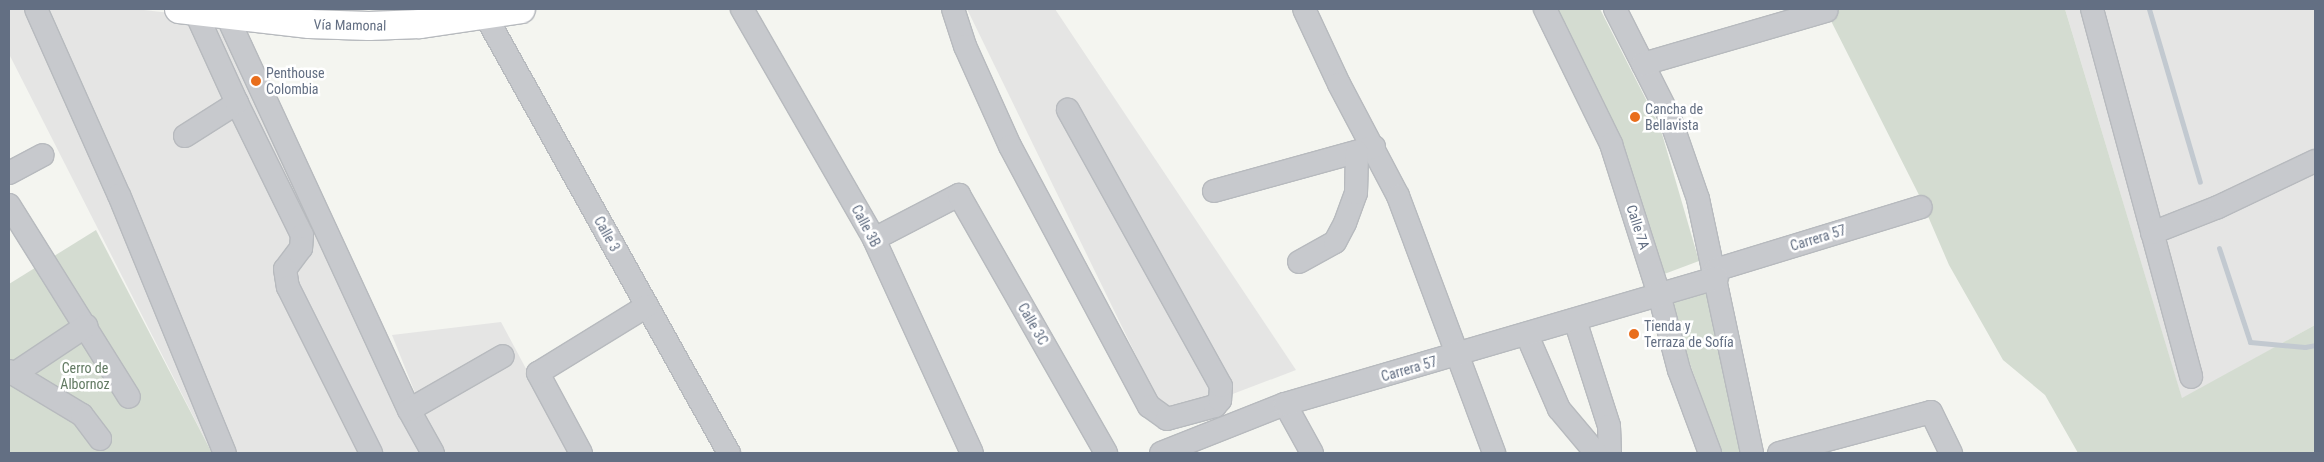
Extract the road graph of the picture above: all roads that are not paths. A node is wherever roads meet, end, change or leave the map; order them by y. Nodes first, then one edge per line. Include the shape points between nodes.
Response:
1 (36, 9) edge
2 (521, 9) edge
3 (742, 9) edge
4 (953, 9) edge
5 (1304, 9) edge
6 (1545, 9) edge
7 (1615, 9) edge
8 (2092, 9) edge
9 (187, 10) edge
10 (1826, 11) dead end
11 (226, 14) junction
12 (485, 15) junction
13 (1643, 64) junction
14 (237, 103) junction
15 (1068, 110) dead end
16 (185, 136) dead end
17 (1366, 150) junction
18 (43, 154) dead end
19 (2315, 161) edge
20 (9, 173) edge
21 (1214, 191) dead end
22 (9, 205) edge
23 (1921, 207) dead end
24 (2152, 233) junction
25 (874, 239) junction
26 (1299, 262) dead end
27 (1716, 274) junction
28 (1659, 294) junction
29 (648, 306) junction
30 (1574, 320) junction
31 (86, 326) junction
32 (1527, 335) junction
33 (502, 356) dead end
34 (1456, 356) junction
35 (12, 373) edge
36 (2191, 377) dead end
37 (129, 397) dead end
38 (1285, 404) junction
39 (409, 410) junction
40 (423, 433) junction
41 (100, 439) dead end
42 (1212, 445) edge
43 (225, 453) edge
44 (371, 453) edge
45 (433, 453) edge
46 (447, 453) edge
47 (581, 453) edge
48 (729, 453) edge
49 (972, 453) edge
50 (1106, 453) edge
51 (1161, 453) edge
52 (1312, 453) edge
53 (1494, 453) edge
54 (1596, 453) edge
55 (1610, 453) edge
56 (1710, 453) edge
57 (1752, 453) edge
58 (1779, 453) edge
59 (1951, 453) edge

1 - 43 street via 118,195
2 - 12 main road, Vía Mamonal
3 - 25 street, Calle 3B
4 - 15 street via 965,46 1010,146 1148,406 1167,418 1214,406 1220,400 1221,386
5 - 17 street
6 - 28 street, Calle 7A via 1611,144
7 - 13 street
8 - 24 street
9 - 11 main road, Vía Mamonal
9 - 14 street
10 - 13 street
11 - 12 main road, Vía Mamonal via 309,24 369,26 420,24
11 - 39 street
12 - 29 street, Calle 3
13 - 27 street via 1673,127 1698,199
14 - 16 street
14 - 44 street via 302,236 301,248 286,269 288,287
17 - 21 street
17 - 26 street via 1356,194 1335,242
17 - 34 street via 1418,244
18 - 20 street
19 - 24 street via 2218,207
22 - 31 street
23 - 27 street, Carrera 57
24 - 36 street
25 - 49 street, Calle 3B
25 - 50 street, Calle 3C via 959,194
27 - 28 street, Carrera 57
27 - 57 street
28 - 30 street, Carrera 57
28 - 56 street, Calle 7A via 1679,370
29 - 47 street via 538,373
29 - 48 street, Calle 3
30 - 32 street, Carrera 57
30 - 55 street via 1609,426
31 - 35 street
31 - 37 street
32 - 34 street, Carrera 57
32 - 54 street via 1559,409
33 - 39 street
34 - 38 street, Carrera 57
34 - 53 street
35 - 41 street via 82,415
38 - 42 street, Carrera 57
38 - 52 street
39 - 40 street
40 - 45 street
40 - 46 street
42 - 51 street, Carrera 57
58 - 59 street via 1931,412

